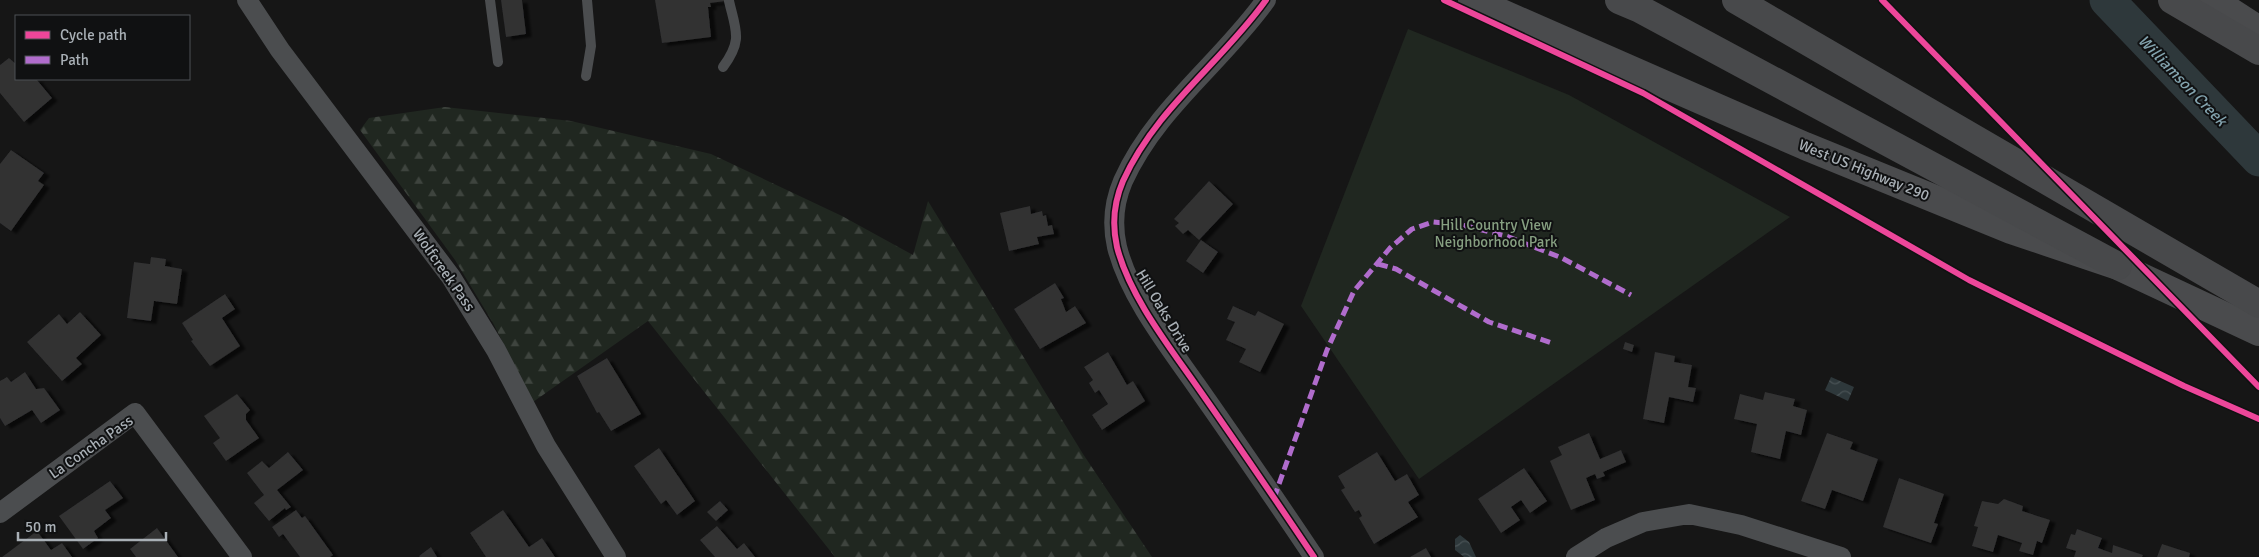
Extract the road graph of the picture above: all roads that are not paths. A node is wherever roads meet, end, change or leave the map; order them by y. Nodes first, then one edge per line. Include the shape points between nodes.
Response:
1 (247, 0) edge
2 (490, 0) edge
3 (586, 0) edge
4 (1266, 0) edge
5 (1472, 0) edge
6 (1619, 0) edge
7 (1736, 0) edge
8 (2172, 0) edge
9 (2213, 0) edge
10 (729, 1) edge
11 (2259, 30) edge
12 (2259, 51) edge
13 (498, 62) dead end
14 (723, 67) dead end
15 (586, 76) dead end
16 (2118, 266) junction
17 (2259, 304) edge
18 (2259, 332) edge
19 (0, 513) edge
20 (242, 557) edge
21 (616, 557) edge
22 (1314, 557) edge
23 (1576, 557) edge
24 (1841, 557) edge

1 - 21 street, Wolfcreek Pass via 451,277 488,335 546,446
2 - 13 lane
3 - 15 lane via 591,46
4 - 22 street, Hill Oaks Drive via 1149,135 1123,181 1115,207 1114,225 1117,248 1146,310
5 - 16 main road, West US Highway 290 via 1805,146 2011,230
6 - 16 highway
7 - 17 highway
8 - 12 highway
9 - 11 main road
10 - 14 lane via 738,38
16 - 18 main road, West US Highway 290
19 - 20 street, La Concha Pass via 135,413
23 - 24 street via 1606,538 1643,522 1688,514 1741,525

